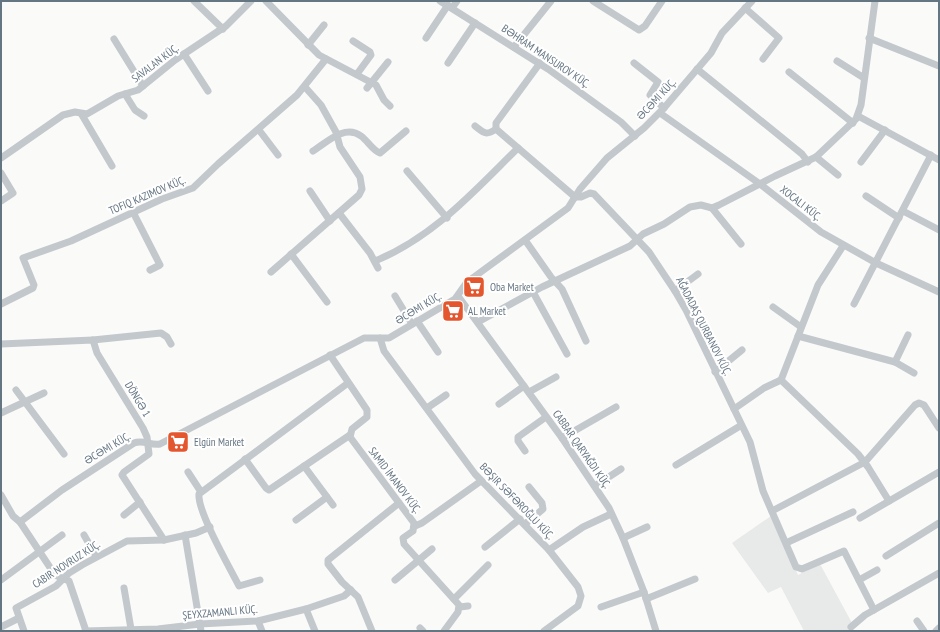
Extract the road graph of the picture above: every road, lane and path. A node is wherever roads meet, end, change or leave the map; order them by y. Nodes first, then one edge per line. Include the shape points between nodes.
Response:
1 (194, 1) edge
2 (251, 1) edge
3 (266, 1) edge
4 (440, 1) edge
5 (457, 1) edge
6 (551, 1) edge
7 (593, 1) edge
8 (662, 1) edge
9 (752, 1) edge
10 (875, 1) edge
11 (450, 7) junction
12 (745, 8) junction
13 (475, 22) junction
14 (324, 25) dead end
15 (223, 29) junction
16 (426, 38) dead end
17 (869, 38) junction
18 (114, 39) dead end
19 (353, 41) dead end
20 (308, 45) junction
21 (514, 47) junction
22 (184, 54) junction
23 (326, 59) junction
24 (763, 59) dead end
25 (837, 61) dead end
26 (388, 62) dead end
27 (540, 63) junction
28 (634, 63) dead end
29 (448, 64) dead end
30 (939, 66) edge
31 (697, 69) junction
32 (789, 72) dead end
33 (357, 74) junction
34 (864, 78) junction
35 (372, 82) junction
36 (143, 86) junction
37 (305, 87) junction
38 (367, 88) dead end
39 (208, 91) dead end
40 (125, 94) junction
41 (390, 106) dead end
42 (662, 111) junction
43 (82, 115) junction
44 (144, 116) dead end
45 (858, 116) junction
46 (853, 122) junction
47 (475, 126) dead end
48 (496, 129) junction
49 (258, 130) junction
50 (885, 130) junction
51 (406, 131) dead end
52 (337, 136) junction
53 (635, 136) junction
54 (518, 148) junction
55 (313, 151) dead end
56 (278, 155) dead end
57 (931, 156) junction
58 (1, 158) edge
59 (816, 158) junction
60 (939, 160) edge
61 (808, 162) junction
62 (861, 162) dead end
63 (112, 166) dead end
64 (407, 171) dead end
65 (1, 173) edge
66 (838, 175) dead end
67 (760, 184) junction
68 (310, 191) dead end
69 (866, 196) dead end
70 (575, 197) junction
71 (1, 201) edge
72 (712, 208) junction
73 (903, 211) junction
74 (133, 212) junction
75 (339, 213) junction
76 (447, 218) junction
77 (899, 218) junction
78 (330, 221) junction
79 (939, 230) edge
80 (525, 240) junction
81 (636, 240) junction
82 (741, 244) dead end
83 (843, 246) junction
84 (291, 254) junction
85 (375, 261) junction
86 (876, 262) junction
87 (378, 268) dead end
88 (150, 270) dead end
89 (271, 272) dead end
90 (698, 274) dead end
91 (555, 282) junction
92 (676, 290) junction
93 (533, 292) junction
94 (939, 292) edge
95 (395, 296) dead end
96 (458, 296) junction
97 (327, 302) dead end
98 (1, 304) edge
99 (854, 304) dead end
100 (773, 307) dead end
101 (478, 322) junction
102 (414, 323) junction
103 (801, 327) junction
104 (908, 335) dead end
105 (798, 336) junction
106 (380, 338) junction
107 (94, 340) junction
108 (586, 341) dead end
109 (1, 344) edge
110 (171, 344) dead end
111 (742, 350) dead end
112 (438, 352) dead end
113 (567, 354) dead end
114 (330, 355) junction
115 (895, 362) junction
116 (715, 372) junction
117 (914, 373) dead end
118 (556, 377) dead end
119 (781, 380) junction
120 (348, 383) junction
121 (527, 389) junction
122 (16, 390) dead end
123 (44, 393) dead end
124 (446, 395) dead end
125 (24, 402) junction
126 (499, 404) dead end
127 (616, 407) dead end
128 (427, 408) junction
129 (734, 409) junction
130 (1, 413) edge
131 (546, 417) junction
132 (740, 426) junction
133 (939, 428) edge
134 (350, 434) junction
135 (562, 438) junction
136 (148, 443) junction
137 (526, 451) dead end
138 (64, 454) dead end
139 (245, 459) junction
140 (865, 462) junction
141 (676, 465) dead end
142 (304, 466) junction
143 (621, 469) dead end
144 (188, 472) dead end
145 (939, 472) edge
146 (481, 481) junction
147 (595, 486) junction
148 (529, 487) dead end
149 (201, 492) junction
150 (1, 495) edge
151 (327, 497) junction
152 (889, 501) junction
153 (140, 502) junction
154 (399, 503) junction
155 (333, 505) dead end
156 (772, 511) junction
157 (853, 512) dead end
158 (611, 514) junction
159 (124, 515) dead end
160 (860, 518) dead end
161 (296, 520) dead end
162 (20, 522) junction
163 (522, 522) junction
164 (939, 523) edge
165 (415, 526) junction
166 (210, 527) junction
167 (647, 527) dead end
168 (62, 535) dead end
169 (84, 535) dead end
170 (185, 535) junction
171 (623, 538) junction
172 (164, 540) junction
173 (786, 543) junction
174 (485, 547) dead end
175 (432, 549) dead end
176 (549, 550) junction
177 (40, 551) junction
178 (96, 556) junction
179 (886, 556) dead end
180 (419, 560) junction
181 (488, 565) dead end
182 (877, 570) dead end
183 (939, 573) edge
184 (65, 579) junction
185 (695, 579) dead end
186 (1, 580) edge
187 (260, 580) dead end
188 (395, 580) dead end
189 (859, 580) junction
190 (124, 588) dead end
191 (351, 590) junction
192 (644, 592) junction
193 (454, 599) junction
194 (646, 599) junction
195 (468, 606) dead end
196 (460, 607) junction
197 (601, 607) dead end
198 (306, 609) junction
199 (874, 610) junction
200 (19, 618) junction
201 (258, 620) junction
202 (917, 621) dead end
203 (1, 627) edge
204 (851, 627) dead end
205 (201, 628) edge
206 (939, 628) edge
207 (131, 629) junction
208 (145, 630) edge
209 (24, 631) edge
210 (86, 631) edge
211 (262, 631) edge
212 (315, 631) edge
213 (372, 631) edge
214 (444, 631) edge
215 (544, 631) edge
216 (656, 631) edge
217 (924, 631) edge
218 (936, 631) edge

1 - 15 street
2 - 15 street, SAVALAN KÜÇ.
3 - 20 street
4 - 11 street, BƏHRAM MANSUROV KÜÇ.
5 - 11 street
6 - 21 street
7 - 8 street via 639,30 645,26
9 - 12 street, ƏCƏMI KÜÇ.
10 - 17 street
11 - 13 street, BƏHRAM MANSUROV KÜÇ.
11 - 16 street
12 - 24 street via 779,38
12 - 31 street, ƏCƏMI KÜÇ. via 722,33
13 - 21 street, BƏHRAM MANSUROV KÜÇ.
13 - 29 street
14 - 20 street
15 - 22 street, SAVALAN KÜÇ.
17 - 30 street
17 - 34 street
18 - 36 street
19 - 33 street via 371,55
20 - 23 street
21 - 27 street, BƏHRAM MANSUROV KÜÇ.
22 - 36 street, SAVALAN KÜÇ.
22 - 39 street
23 - 33 street
23 - 37 street
25 - 34 street
26 - 35 street
27 - 48 street via 496,123
27 - 53 street, BƏHRAM MANSUROV KÜÇ. via 621,122
28 - 42 street via 658,82 650,95
31 - 42 street, ƏCƏMI KÜÇ.
31 - 61 street via 802,154
32 - 46 street
33 - 35 street
34 - 45 street
35 - 38 street
35 - 41 street via 380,89 384,100
36 - 40 street, SAVALAN KÜÇ.
37 - 49 street
37 - 52 street via 321,105
40 - 43 street, SAVALAN KÜÇ. via 91,113
40 - 44 street via 135,110
42 - 53 street, ƏCƏMI KÜÇ.
42 - 67 street
43 - 58 street, SAVALAN KÜÇ. via 75,112 64,115
43 - 63 street
45 - 46 street
45 - 50 street
46 - 59 street
47 - 48 street via 485,134
48 - 54 street
49 - 56 street
49 - 74 street via 193,188
50 - 57 street
50 - 62 street
51 - 52 street via 380,153 356,133 342,132
52 - 55 street
52 - 75 street via 340,147 362,184 359,195
53 - 70 street, ƏCƏMI KÜÇ. via 608,158
54 - 70 street
54 - 76 street
57 - 60 street
57 - 73 street
59 - 61 street
59 - 66 street
61 - 67 street
64 - 76 street
65 - 71 street via 13,193
67 - 72 street
67 - 83 street via 808,223
68 - 78 street
69 - 77 street
70 - 80 street, ƏCƏMI KÜÇ. via 564,212
70 - 81 street, AĞADADAŞ QURBANOV KÜÇ. via 594,194
72 - 81 street via 701,204 690,207
72 - 82 street
73 - 77 street
73 - 79 street
74 - 88 street via 160,265
74 - 98 street via 71,241 23,258 34,284 33,288
75 - 78 street
75 - 85 street
76 - 85 street via 408,245
77 - 86 street
78 - 84 street
80 - 91 street
80 - 96 street, ƏCƏMI KÜÇ. via 470,279
81 - 91 street via 625,248
81 - 92 street, AĞADADAŞ QURBANOV KÜÇ. via 649,252
83 - 86 street
83 - 103 street via 818,285
84 - 89 street
84 - 97 street
85 - 87 street
86 - 94 street
86 - 99 street
90 - 92 street
91 - 93 street
91 - 108 street via 562,289
92 - 116 street, AĞADADAŞ QURBANOV KÜÇ.
93 - 101 street
93 - 113 street
95 - 102 street
96 - 101 street
96 - 102 street, ƏCƏMI KÜÇ.
100 - 103 street
101 - 121 street
102 - 106 street, ƏCƏMI KÜÇ. via 389,338
102 - 112 street
103 - 105 street
104 - 115 street
105 - 115 street
105 - 119 street
106 - 114 street, ƏCƏMI KÜÇ. via 364,338
106 - 128 street, BƏŞIR SƏFƏROĞLU KÜÇ. via 384,351
107 - 109 street
107 - 110 street via 161,333
107 - 136 street, DÖNGƏ 1 via 97,353 143,428
111 - 116 street
114 - 120 street
114 - 136 street, ƏCƏMI KÜÇ. via 165,441 154,445
115 - 117 street
116 - 129 street, AĞADADAŞ QURBANOV KÜÇ.
118 - 121 street
119 - 129 street via 764,388
119 - 140 street
120 - 134 street via 366,406 368,414
120 - 139 street
121 - 126 street
121 - 131 street
122 - 125 street
123 - 125 street
124 - 128 street
125 - 130 street
125 - 138 street
127 - 135 street
128 - 146 street, BƏŞIR SƏFƏROĞLU KÜÇ.
129 - 132 street, AĞADADAŞ QURBANOV KÜÇ.
131 - 135 street
131 - 137 street via 518,437
132 - 141 street
132 - 156 street, AĞADADAŞ QURBANOV KÜÇ. via 750,442 761,486
133 - 140 street via 924,405 919,403
134 - 142 street
134 - 154 street, SAMID İMANOV KÜÇ.
135 - 147 street
136 - 153 street via 149,454 122,475
136 - 162 street, ƏCƏMI KÜÇ. via 138,441 130,445 62,490
139 - 142 street via 269,490
139 - 149 street
140 - 152 street
140 - 156 street
142 - 151 street
143 - 147 street
144 - 149 street
145 - 152 street
146 - 163 street, BƏŞIR SƏFƏROĞLU KÜÇ.
146 - 165 street
147 - 158 street
148 - 163 street via 542,503 543,509
149 - 166 street via 199,501
150 - 162 street
151 - 155 street
151 - 161 street
152 - 160 street
153 - 159 street
153 - 172 street
154 - 165 street, SAMID İMANOV KÜÇ.
154 - 191 street via 328,560 328,564
156 - 173 street, AĞADADAŞ QURBANOV KÜÇ.
157 - 173 street
158 - 171 street
158 - 176 street via 583,527
162 - 177 street
163 - 174 street
163 - 176 street, BƏŞIR SƏFƏROĞLU KÜÇ.
164 - 179 street
165 - 180 street, SAMID İMANOV KÜÇ. via 403,540 406,547
166 - 170 street, CABIR NOVRUZ KÜÇ.
166 - 187 street via 239,586
167 - 171 street
168 - 177 street
169 - 178 street
170 - 172 street, CABIR NOVRUZ KÜÇ.
170 - 205 street
171 - 192 street
172 - 178 street, CABIR NOVRUZ KÜÇ. via 134,539
173 - 189 street, AĞADADAŞ QURBANOV KÜÇ. via 799,569 844,551
175 - 180 street
176 - 215 street, BƏŞIR SƏFƏROĞLU KÜÇ. via 578,587 581,596 574,609
177 - 184 street via 55,575
177 - 186 street
178 - 184 street, CABIR NOVRUZ KÜÇ. via 69,573
180 - 188 street
180 - 193 street, SAMID İMANOV KÜÇ.
181 - 193 street
182 - 189 street
183 - 199 street
184 - 200 street, CABIR NOVRUZ KÜÇ. via 16,608
184 - 210 street via 71,586
185 - 194 street
189 - 199 street, AĞADADAŞ QURBANOV KÜÇ.
190 - 207 street
191 - 198 street via 344,596
191 - 213 street via 360,601
192 - 194 street
192 - 197 street
193 - 196 street, SAMID İMANOV KÜÇ.
194 - 216 street
195 - 196 street
196 - 214 street
198 - 201 street
198 - 212 street
199 - 204 street
200 - 203 street
200 - 209 street
201 - 205 street
201 - 211 street
202 - 217 street
205 - 208 street
206 - 218 street
207 - 208 street
207 - 210 street

